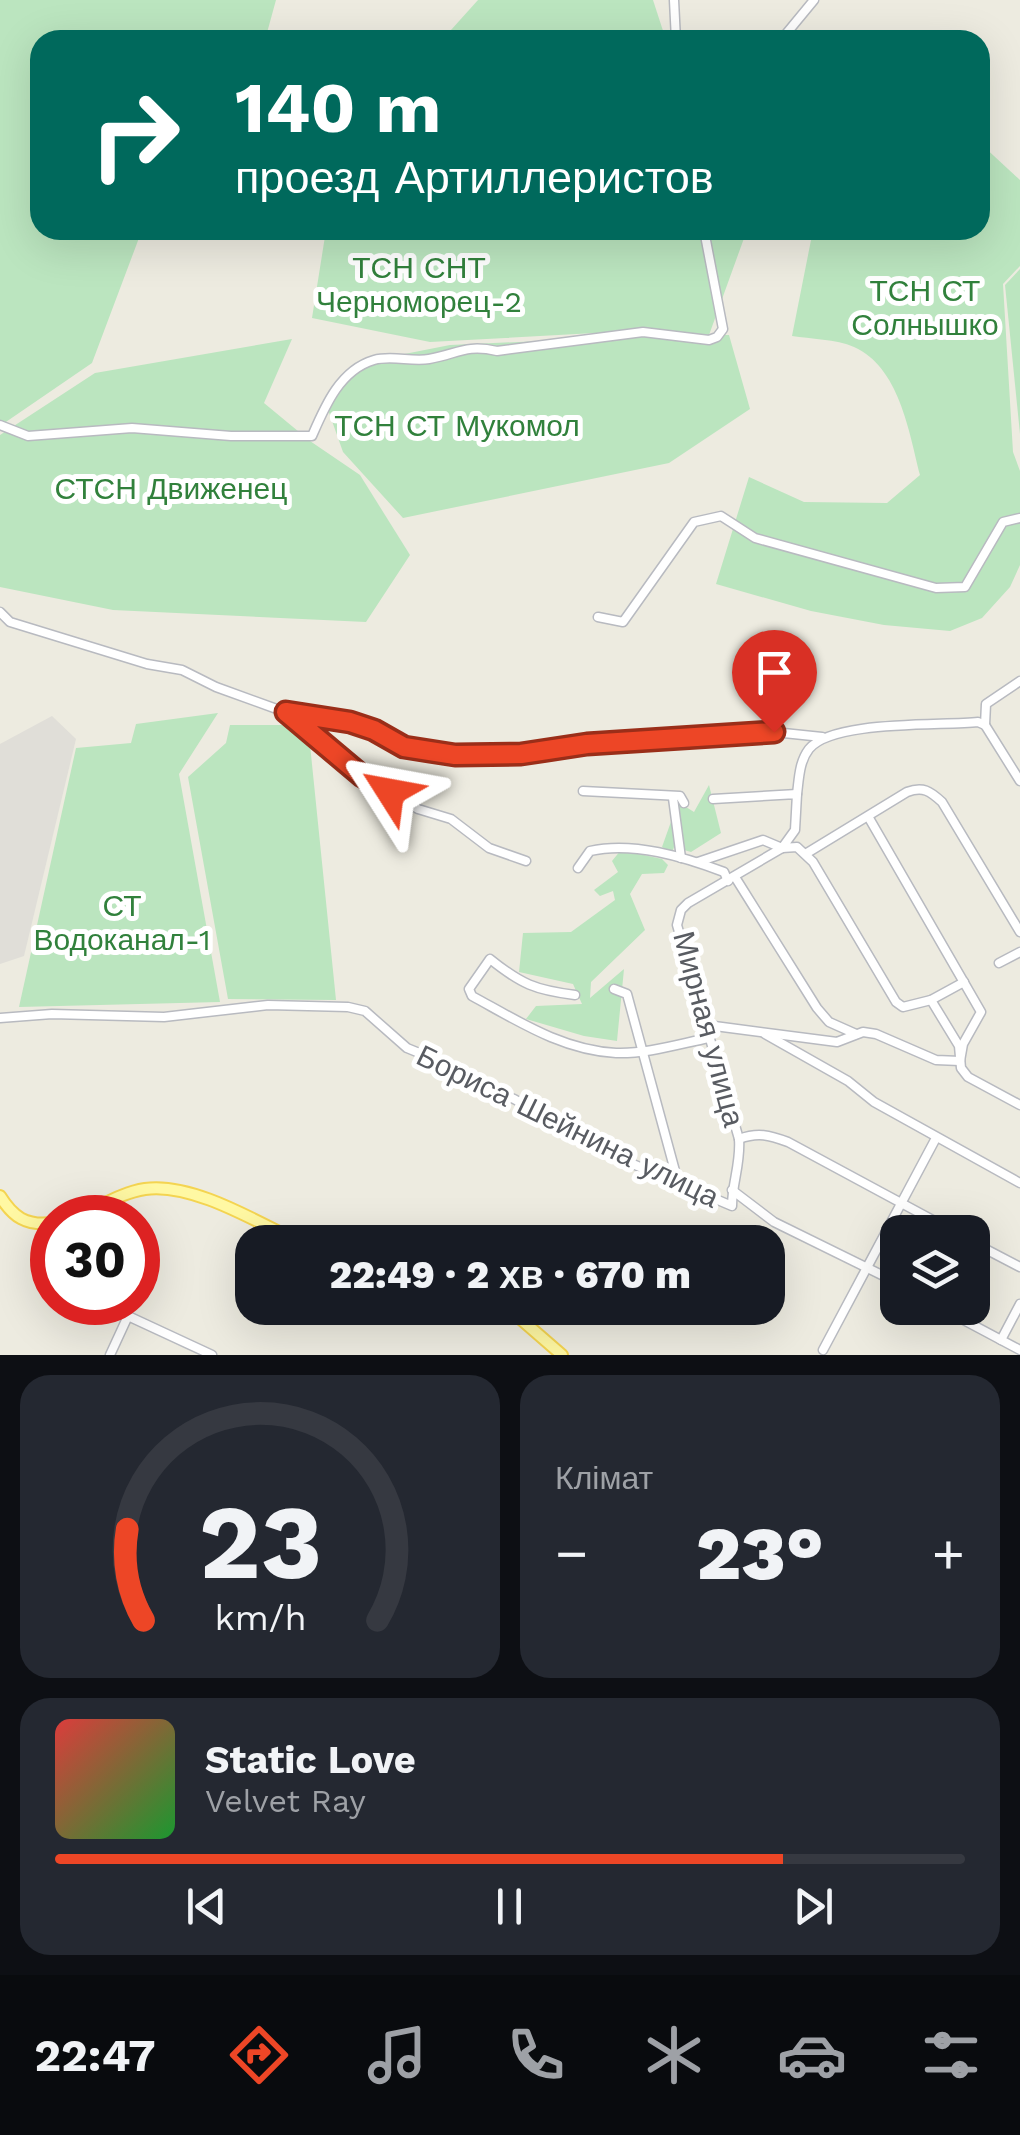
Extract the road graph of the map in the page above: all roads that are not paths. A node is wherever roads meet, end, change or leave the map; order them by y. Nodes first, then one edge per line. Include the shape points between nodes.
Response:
1 (674, 0) edge
2 (814, 0) edge
3 (676, 30) edge
4 (789, 30) edge
5 (706, 240) edge
6 (0, 425) edge
7 (1020, 518) edge
8 (0, 612) edge
9 (598, 616) dead end
10 (1020, 681) edge
11 (286, 712) junction
12 (984, 725) junction
13 (822, 737) junction
14 (1020, 781) edge
15 (583, 790) dead end
16 (797, 794) junction
17 (673, 798) junction
18 (713, 800) dead end
19 (684, 803) dead end
20 (869, 818) junction
21 (782, 848) junction
22 (807, 854) junction
23 (681, 858) junction
24 (526, 862) dead end
25 (698, 862) junction
26 (578, 868) dead end
27 (732, 878) junction
28 (1020, 932) edge
29 (1020, 952) edge
30 (999, 962) dead end
31 (964, 982) junction
32 (614, 989) dead end
33 (575, 995) dead end
34 (932, 1000) junction
35 (0, 1018) edge
36 (707, 1025) junction
37 (760, 1031) junction
38 (856, 1034) junction
39 (709, 1038) junction
40 (642, 1051) junction
41 (960, 1060) junction
42 (1020, 1105) edge
43 (936, 1138) junction
44 (739, 1140) junction
45 (678, 1182) junction
46 (1020, 1183) edge
47 (732, 1190) junction
48 (131, 1195) edge
49 (0, 1196) edge
50 (900, 1203) junction
51 (732, 1206) joint
52 (923, 1215) edge
53 (30, 1223) edge
54 (264, 1225) edge
55 (990, 1251) edge
56 (866, 1266) junction
57 (1020, 1267) edge
58 (880, 1273) edge
59 (1020, 1304) edge
60 (528, 1325) edge
61 (973, 1325) edge
62 (1001, 1340) junction
63 (823, 1350) dead end
64 (1020, 1350) edge
65 (110, 1355) edge
66 (212, 1355) edge
67 (562, 1355) edge

1 - 3 street
2 - 4 street
5 - 6 street via 724,328 710,340 642,332 374,360 342,380 312,436 132,428 28,436
7 - 9 street via 1003,522 965,588 936,588 755,538 721,516 694,522 623,622
8 - 11 street via 10,622 182,670
10 - 12 street via 986,704
11 - 13 street via 350,722 404,747 455,755 774,732
11 - 24 street via 362,776
12 - 13 street via 867,728
12 - 14 street
13 - 16 street via 802,760
15 - 17 street
16 - 18 street
16 - 21 street via 796,830
17 - 19 street
17 - 23 street
20 - 22 street
20 - 28 street via 907,792 929,790
20 - 31 street
21 - 22 street
21 - 25 street via 764,840
21 - 27 street, Мирная улица
22 - 34 street via 896,1002
23 - 25 street
23 - 26 street via 612,846 590,851
25 - 27 street
27 - 36 street, Мирная улица via 688,903 678,925
27 - 38 street via 817,1008
29 - 30 street
31 - 34 street
31 - 41 street via 981,1012
32 - 40 street via 626,994
33 - 40 street via 536,990 490,959 469,988 472,996 558,1042
34 - 41 street via 960,1046
35 - 45 street, Бориса Шейнина улица via 164,1016 268,1004 365,1011 407,1048 452,1073
36 - 37 street
36 - 39 street, Мирная улица
37 - 38 street via 837,1042
37 - 43 street
38 - 41 street via 882,1035 936,1060
39 - 40 street
39 - 44 street, Мирная улица
40 - 45 street
41 - 42 street via 974,1082
43 - 46 street
43 - 50 street
44 - 47 street, Мирная улица
44 - 50 street via 766,1134 788,1142
45 - 51 street, Бориса Шейнина улица
47 - 51 street, Мирная улица
47 - 56 street via 774,1222
48 - 54 main road via 180,1191
49 - 53 main road via 13,1216
50 - 52 street
50 - 56 street
55 - 57 street
56 - 58 street
56 - 63 street
59 - 62 street
60 - 67 main road
61 - 62 street
62 - 64 street
65 - 66 street via 128,1316

